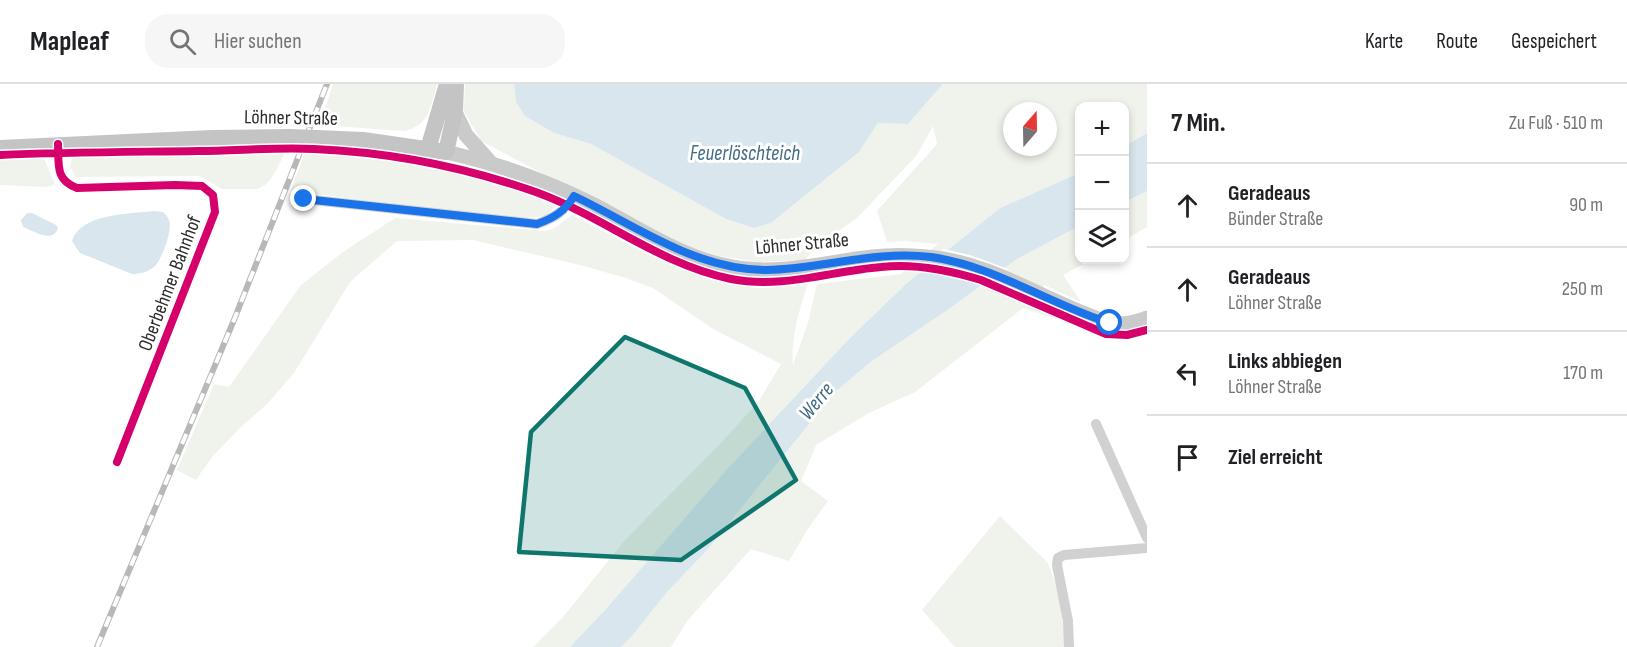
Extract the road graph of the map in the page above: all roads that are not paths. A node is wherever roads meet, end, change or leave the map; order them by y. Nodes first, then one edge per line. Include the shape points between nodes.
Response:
1 (447, 84) edge
2 (456, 84) edge
3 (455, 112) junction
4 (58, 144) junction
5 (0, 148) edge
6 (428, 148) junction
7 (446, 152) junction
8 (492, 164) junction
9 (574, 196) junction
10 (304, 199) dead end
11 (1147, 318) edge
12 (1096, 424) dead end
13 (117, 462) dead end
14 (1147, 538) edge
15 (1147, 548) edge
16 (1069, 647) edge

1 - 6 main road
2 - 3 main road
3 - 7 main road
3 - 8 main road via 466,135
4 - 5 main road, Löhner Straße
4 - 6 main road, Löhner Straße, bridge via 290,137
4 - 13 street, Oberbehmer Bahnhof via 60,176 66,184 77,188 184,185 202,186 213,195 215,212
6 - 7 main road, Löhner Straße
7 - 8 main road, Löhner Straße
8 - 9 main road, Löhner Straße
9 - 10 street via 554,218 537,224
9 - 11 main road, Löhner Straße via 699,259 733,267 767,270 871,257 929,257 975,267 1110,323 1122,325
12 - 14 street
15 - 16 street via 1058,558

